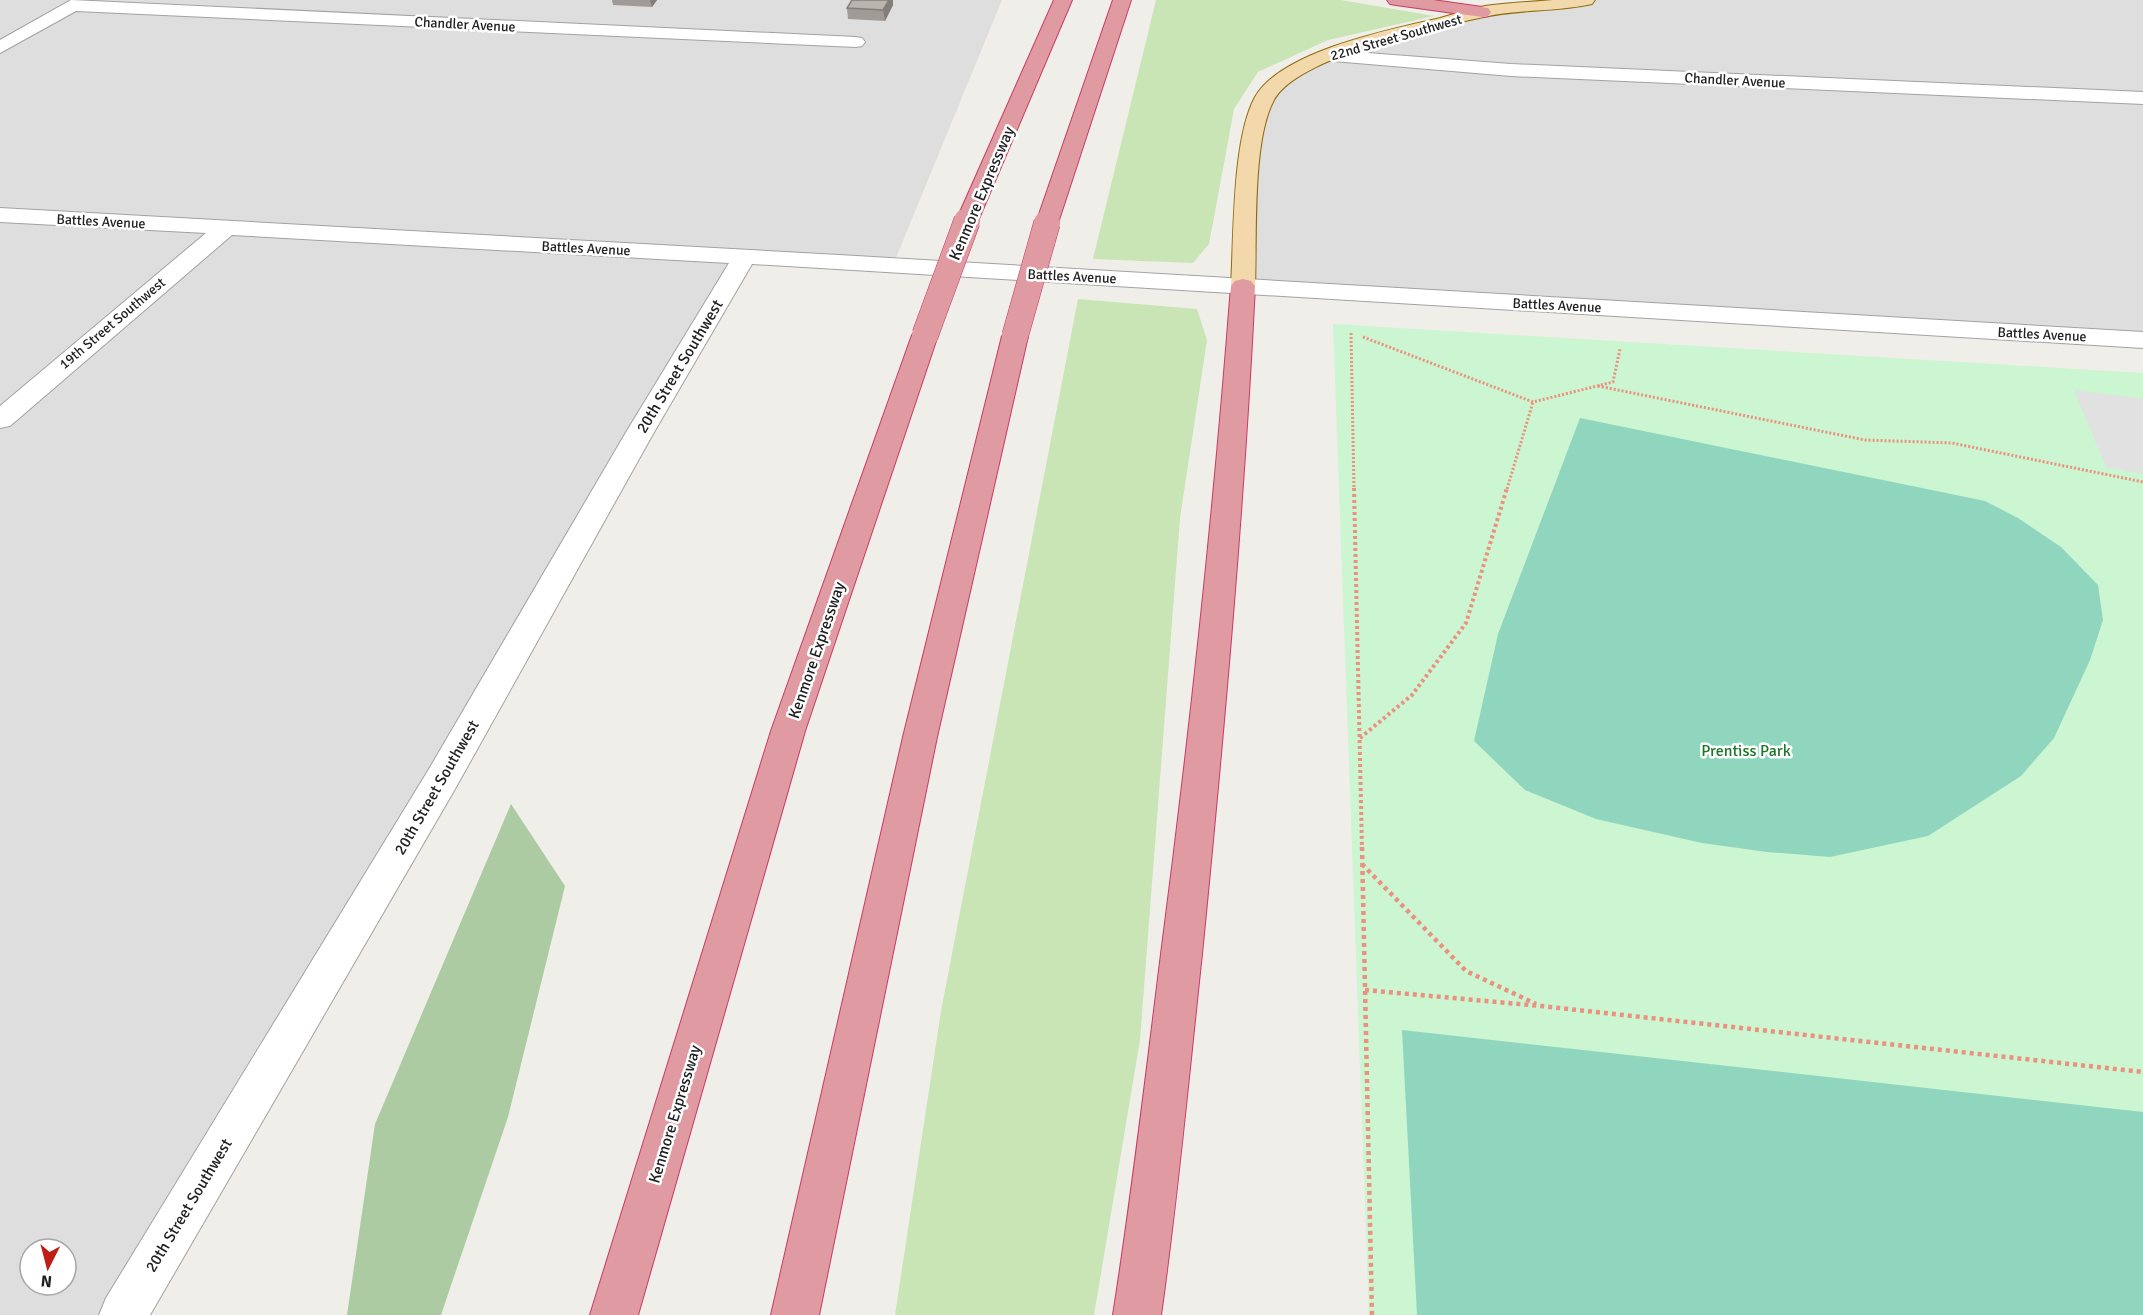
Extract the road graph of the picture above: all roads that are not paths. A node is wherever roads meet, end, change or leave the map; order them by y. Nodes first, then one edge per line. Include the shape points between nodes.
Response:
1 (1054, 0) edge
2 (1063, 0) edge
3 (1122, 0) edge
4 (1396, 0) edge
5 (1586, 0) edge
6 (79, 3) edge
7 (416, 7) dead end
8 (1482, 12) junction
9 (398, 21) junction
10 (856, 42) dead end
11 (1045, 44) junction
12 (0, 48) edge
13 (1328, 56) junction
14 (2143, 98) edge
15 (0, 215) edge
16 (226, 228) junction
17 (744, 256) junction
18 (1243, 286) junction
19 (2143, 340) edge
20 (0, 420) edge
21 (123, 1315) edge
22 (614, 1315) edge
23 (795, 1315) edge
24 (1137, 1315) edge

1 - 11 highway
2 - 11 highway, Kenmore Expressway
3 - 23 highway, bridge via 1047,223 1015,336 920,737
4 - 8 highway
5 - 8 main road, 22nd Street Southwest
6 - 9 street, Chandler Avenue
6 - 12 street
7 - 9 street
8 - 13 main road, 22nd Street Southwest
9 - 10 street, Chandler Avenue
11 - 22 highway, Kenmore Expressway, bridge via 968,221 788,731
13 - 14 street, Chandler Avenue via 1511,70
13 - 18 main road, 22nd Street Southwest via 1281,79 1264,98 1252,136
15 - 16 street, Battles Avenue
16 - 17 street, Battles Avenue
16 - 20 street, 19th Street Southwest
17 - 18 street, Battles Avenue
17 - 21 street, 20th Street Southwest via 442,779
18 - 19 street, Battles Avenue
18 - 24 highway via 1233,464 1197,819

